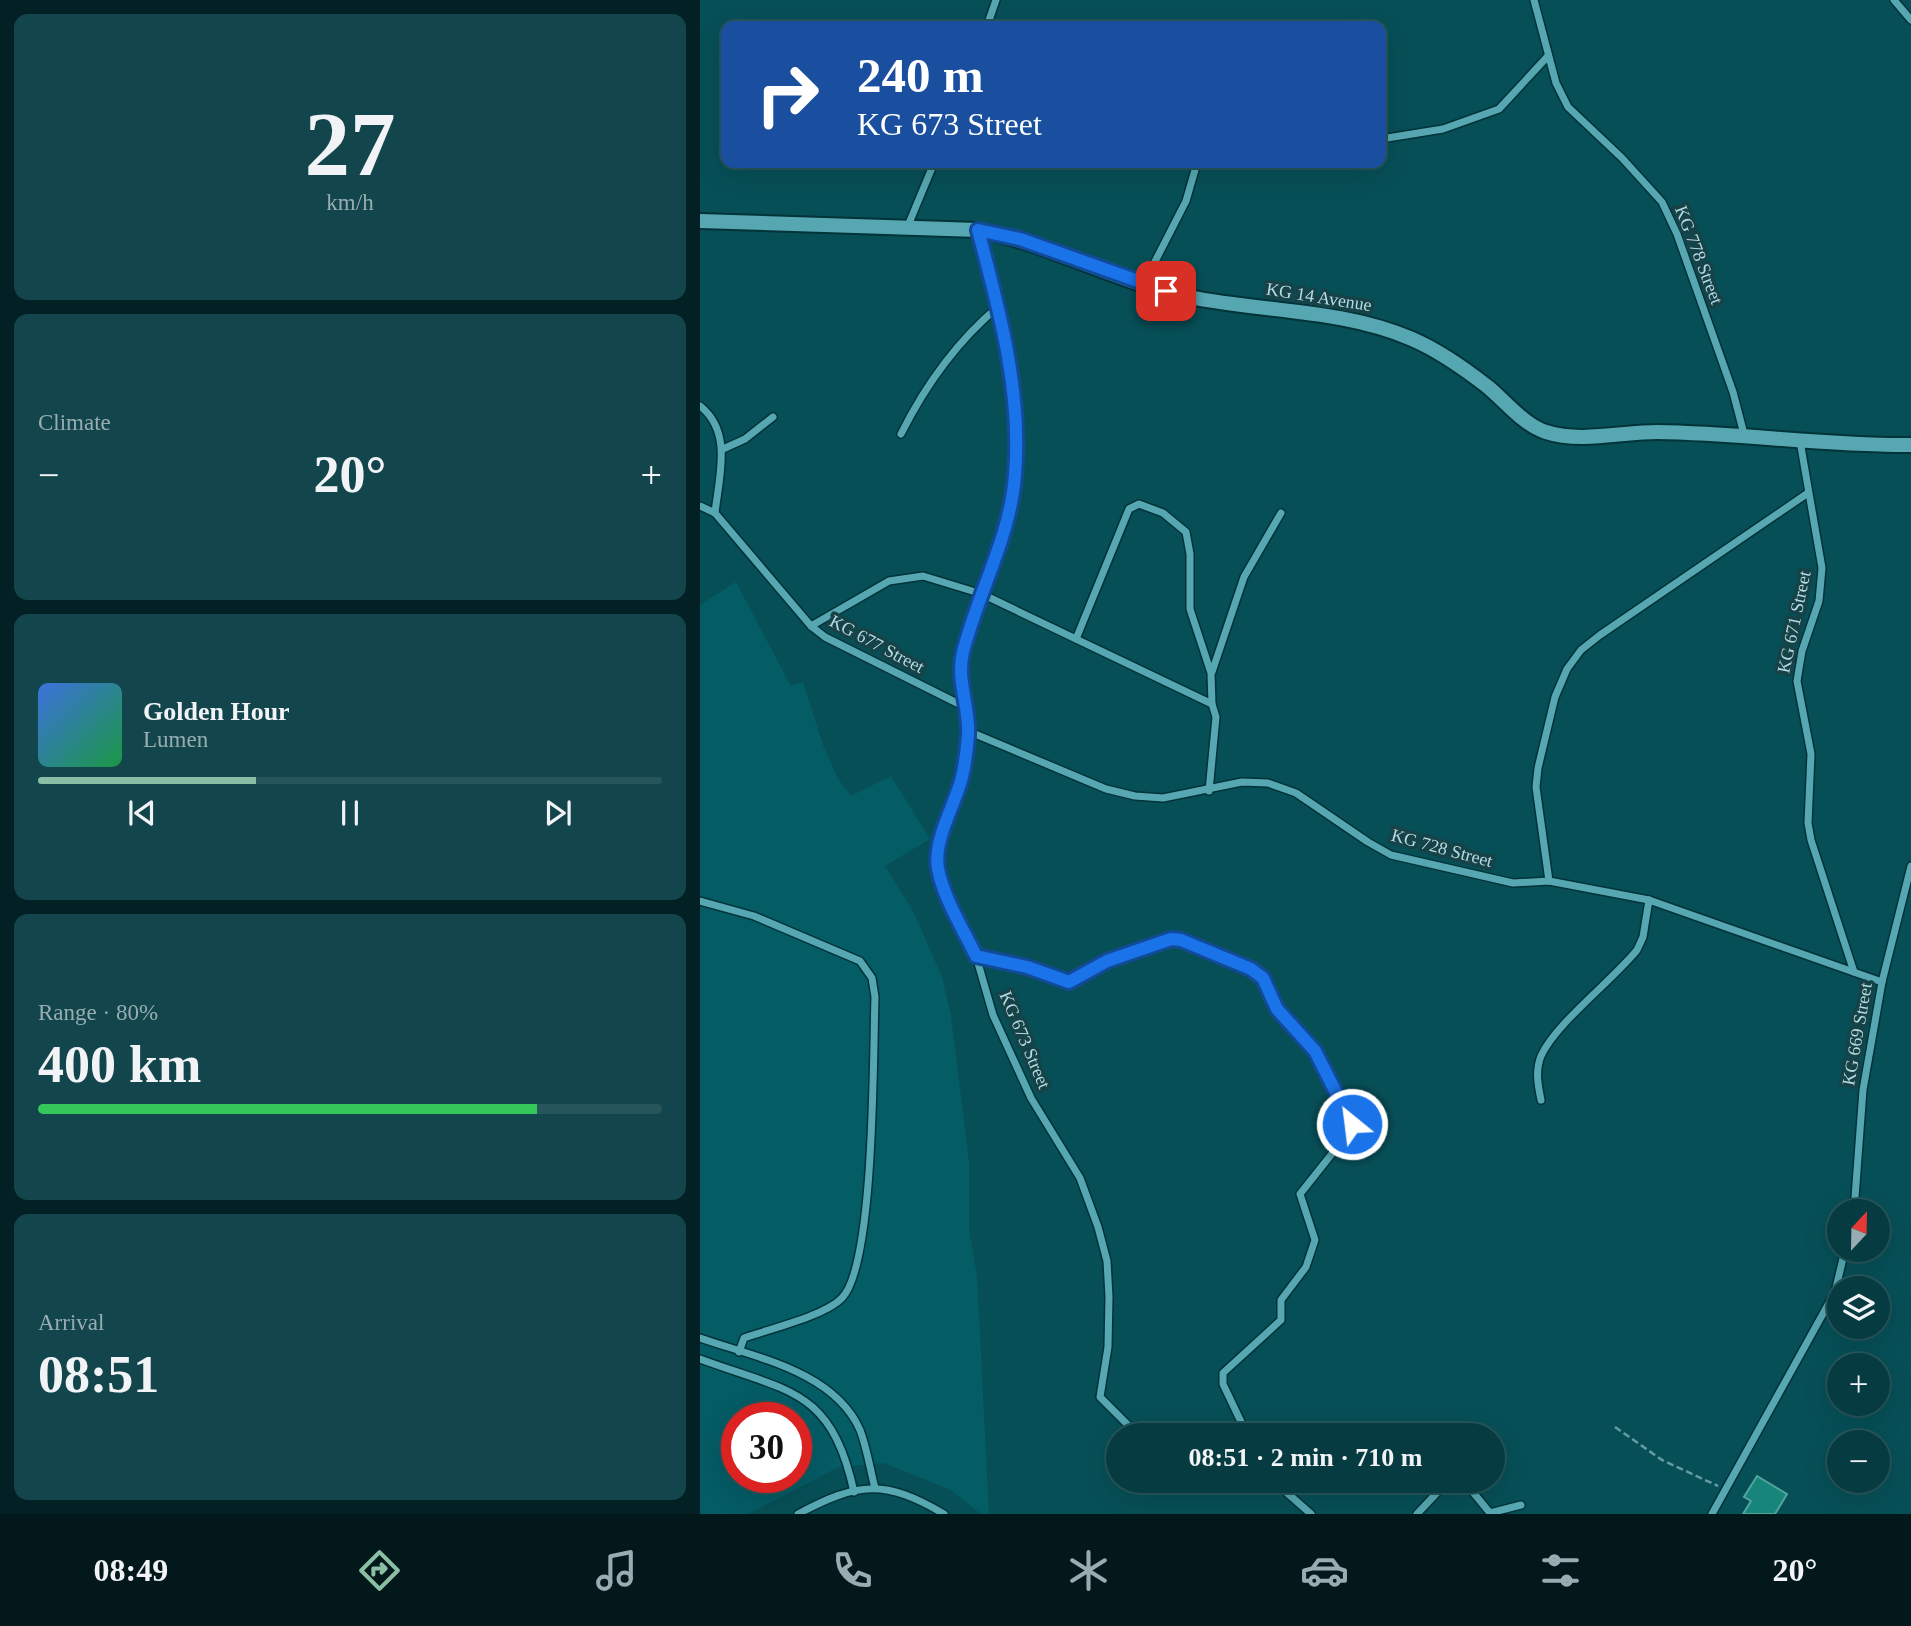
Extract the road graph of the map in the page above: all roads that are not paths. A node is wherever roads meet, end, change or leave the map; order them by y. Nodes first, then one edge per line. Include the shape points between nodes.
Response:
1 (996, 0) edge
2 (1534, 0) edge
3 (1894, 0) edge
4 (1911, 20) edge
5 (989, 21) edge
6 (1548, 56) junction
7 (1386, 138) edge
8 (931, 168) edge
9 (1196, 168) edge
10 (700, 221) edge
11 (907, 229) junction
12 (978, 230) junction
13 (1143, 285) junction
14 (999, 306) junction
15 (700, 405) edge
16 (773, 418) dead end
17 (901, 434) dead end
18 (1744, 434) junction
19 (1800, 440) junction
20 (1911, 445) edge
21 (723, 449) junction
22 (1808, 493) junction
23 (700, 506) edge
24 (715, 513) junction
25 (1281, 513) dead end
26 (982, 594) junction
27 (811, 626) junction
28 (1076, 639) junction
29 (1212, 673) junction
30 (1212, 704) junction
31 (963, 706) junction
32 (968, 731) junction
33 (1209, 791) junction
34 (1911, 866) edge
35 (1549, 881) junction
36 (1649, 900) junction
37 (700, 901) edge
38 (976, 956) junction
39 (1854, 972) junction
40 (1882, 982) junction
41 (1541, 1100) dead end
42 (1855, 1199) edge
43 (1842, 1262) edge
44 (700, 1338) edge
45 (740, 1352) junction
46 (700, 1359) edge
47 (1126, 1423) edge
48 (1242, 1423) edge
49 (876, 1488) junction
50 (854, 1492) junction
51 (1287, 1493) edge
52 (1437, 1493) edge
53 (1474, 1493) edge
54 (1521, 1505) dead end
55 (798, 1514) edge
56 (944, 1514) edge
57 (1311, 1514) edge
58 (1417, 1514) edge
59 (1712, 1514) edge

1 - 5 street
2 - 6 street, KG 778 Street
3 - 4 street
6 - 7 street via 1499,110 1443,129
6 - 18 street, KG 778 Street via 1568,107 1662,202
8 - 11 street
9 - 13 street via 1186,201
10 - 11 main road, KG 14 Avenue
11 - 12 main road, KG 14 Avenue
12 - 13 main road, KG 14 Avenue via 1030,242
12 - 14 street, KG 673 Street
13 - 18 main road, KG 14 Avenue via 1188,297 1389,329 1440,352 1546,432 1570,436
14 - 17 street via 973,327 927,388
14 - 26 street, KG 673 Street via 1014,404 1015,477 1007,519
15 - 21 street via 716,424
16 - 21 street
18 - 19 main road, KG 14 Avenue
19 - 20 main road, KG 14 Avenue
19 - 22 street, KG 671 Street
21 - 24 street
22 - 35 street via 1600,635 1567,669 1555,697 1536,786
22 - 39 street, KG 671 Street via 1822,582 1797,681 1811,754 1808,823
23 - 24 street, KG 677 Street
24 - 27 street, KG 677 Street
25 - 29 street via 1244,578
26 - 27 street via 923,576 889,581
26 - 28 street
26 - 31 street, KG 673 Street via 962,654
27 - 31 street, KG 677 Street
28 - 29 street via 1129,509 1139,504 1163,513 1186,531 1190,609
28 - 30 street
29 - 30 street
30 - 33 street via 1216,717
31 - 32 street, KG 673 Street
32 - 33 street, KG 728 Street via 1106,789 1163,798
32 - 38 street, KG 673 Street via 962,778 940,843 938,867
33 - 35 street, KG 728 Street via 1242,782 1268,783 1296,793 1391,855 1513,883
34 - 40 street, KG 669 Street
35 - 36 street, KG 728 Street
36 - 39 street, KG 728 Street
36 - 41 street via 1637,950 1552,1039 1541,1057 1536,1077
37 - 45 street via 754,916 860,961 872,978 875,997 865,1226 854,1274 844,1297 823,1312 744,1338
38 - 47 street, KG 673 Street via 993,1015 1031,1098 1080,1178 1098,1227 1107,1261 1109,1297 1100,1397
38 - 48 street via 1069,982 1160,942 1181,940 1263,978 1277,1009 1315,1051 1349,1115 1350,1131 1300,1194 1315,1240 1306,1267 1281,1300 1281,1320 1223,1373 1223,1384
39 - 40 street, KG 728 Street
40 - 42 street, KG 669 Street via 1863,1090
43 - 59 street via 1835,1292
44 - 45 street
45 - 49 street via 802,1374 844,1407 859,1429
46 - 50 street via 792,1392 812,1404 839,1439
49 - 50 street
49 - 56 street via 898,1490
50 - 55 street
51 - 57 street
52 - 58 street
53 - 54 street via 1490,1513

